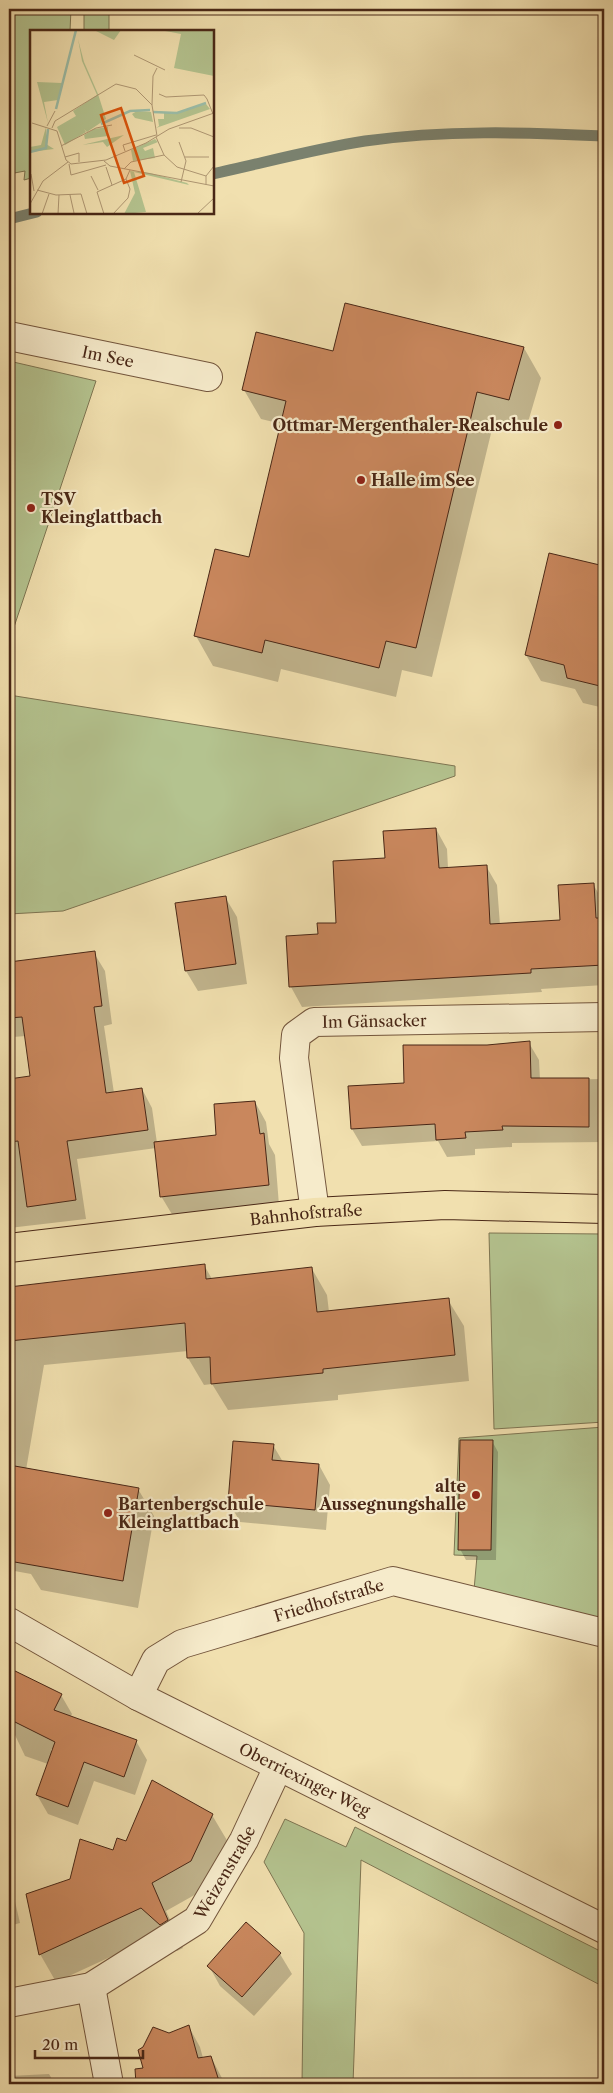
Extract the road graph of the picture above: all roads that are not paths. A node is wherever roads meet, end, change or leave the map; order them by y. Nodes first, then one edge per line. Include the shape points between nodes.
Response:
1 (9, 336) edge
2 (208, 377) dead end
3 (604, 1017) edge
4 (604, 1209) edge
5 (316, 1212) junction
6 (9, 1248) edge
7 (9, 1622) edge
8 (604, 1633) edge
9 (138, 1696) junction
10 (278, 1767) junction
11 (604, 1929) edge
12 (91, 1986) junction
13 (9, 2003) edge
14 (109, 2084) edge

1 - 2 street, Im See
3 - 5 street, Im Gänsacker via 314,1022 296,1035 294,1058
4 - 5 main road, Bahnhofstraße via 445,1205
5 - 6 main road, Bahnhofstraße
7 - 9 street, Oberriexinger Weg
8 - 9 street, Friedhofstraße via 393,1581 182,1644 156,1660
9 - 10 street, Oberriexinger Weg
10 - 11 street, Oberriexinger Weg
10 - 12 street, Weizenstraße via 244,1840 197,1920
12 - 13 street, Weizenstraße
12 - 14 street

